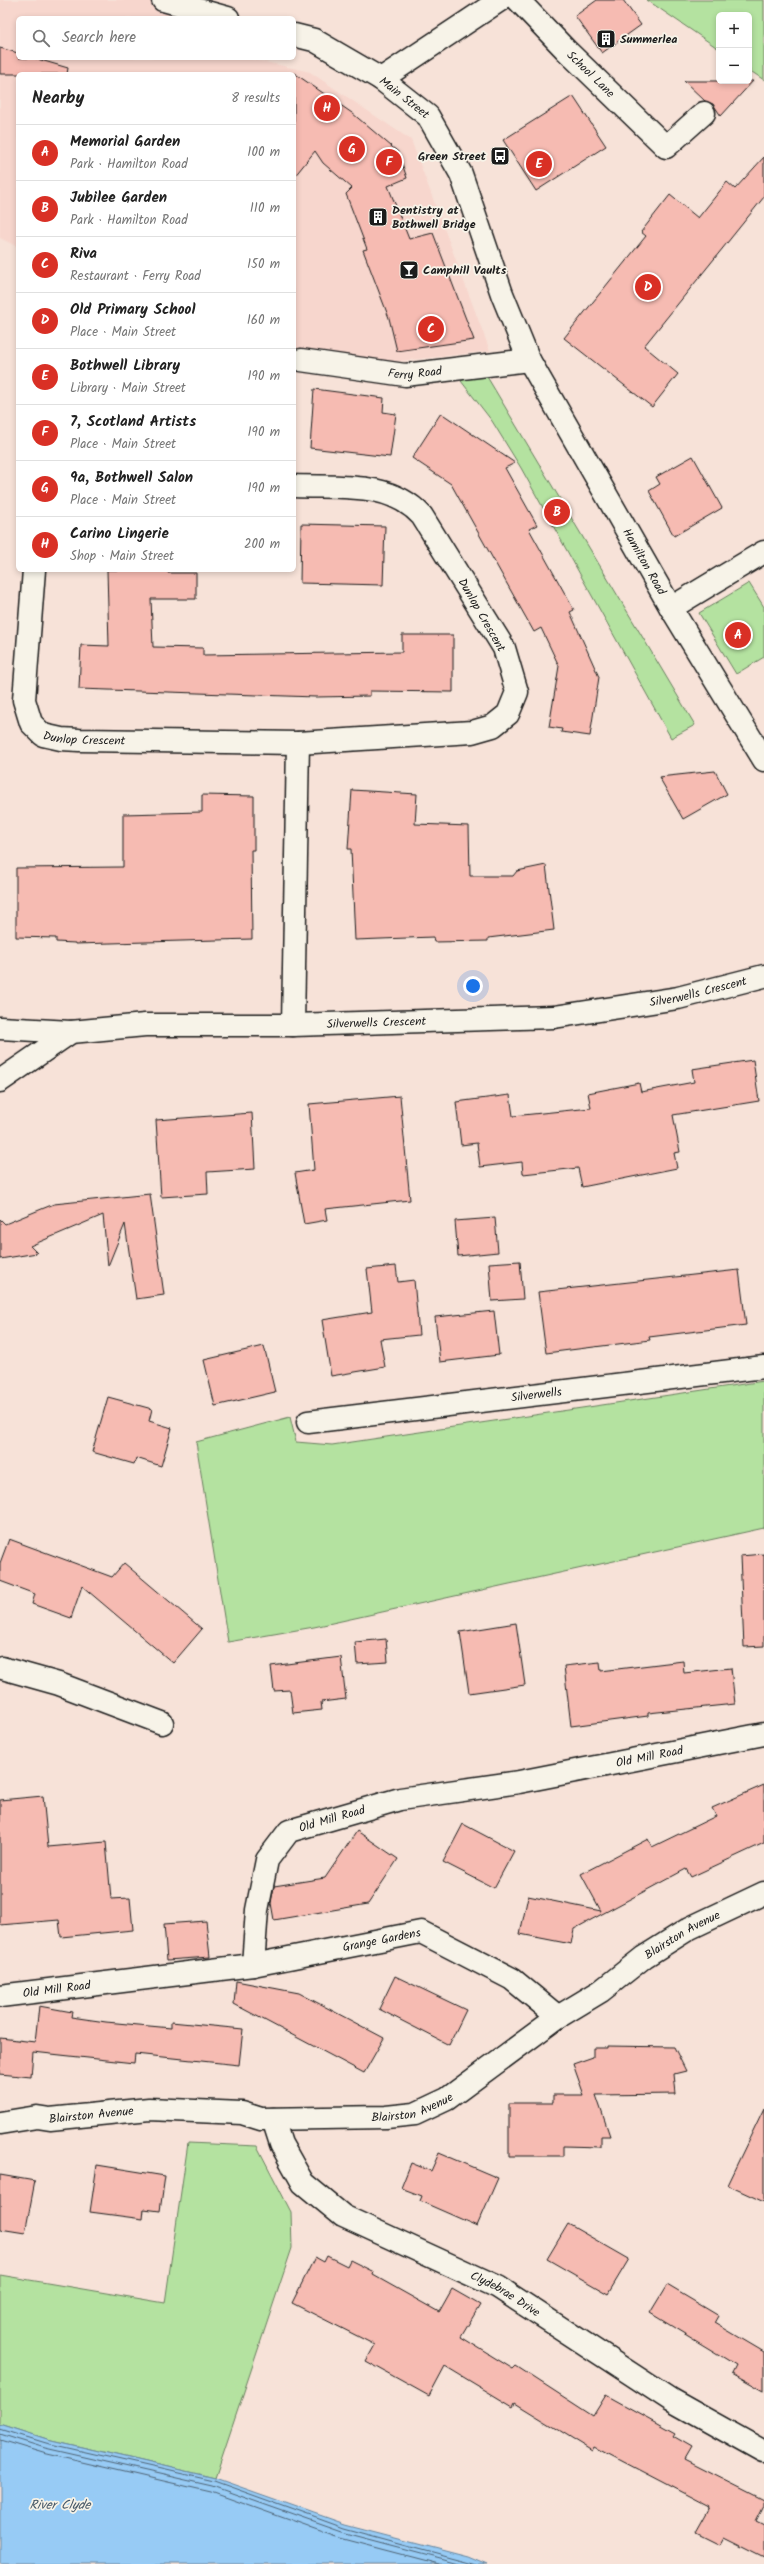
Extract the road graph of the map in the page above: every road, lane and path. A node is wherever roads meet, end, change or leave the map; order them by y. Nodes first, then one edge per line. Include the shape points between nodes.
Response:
1 (163, 0) edge
2 (500, 0) edge
3 (518, 0) edge
4 (221, 16) edge
5 (296, 36) edge
6 (381, 79) junction
7 (704, 113) dead end
8 (301, 360) dead end
9 (529, 360) junction
10 (296, 486) edge
11 (764, 552) edge
12 (34, 572) edge
13 (671, 608) junction
14 (298, 743) junction
15 (764, 760) edge
16 (764, 976) edge
17 (293, 1025) junction
18 (0, 1028) edge
19 (72, 1032) junction
20 (0, 1081) edge
21 (764, 1366) edge
22 (308, 1422) dead end
23 (1, 1669) edge
24 (162, 1723) dead end
25 (764, 1734) edge
26 (764, 1893) edge
27 (253, 1964) junction
28 (0, 1996) edge
29 (558, 2017) junction
30 (273, 2119) junction
31 (0, 2123) edge
32 (764, 2452) edge

1 - 4 street
2 - 6 street
3 - 7 street, School Lane via 666,147
5 - 6 street, Main Street via 314,40
6 - 9 street, Main Street via 428,116 461,174 502,294
8 - 9 street, Ferry Road via 405,375
9 - 13 street, Hamilton Road
10 - 14 street, Dunlop Crescent via 372,488 413,506 422,516 504,648 517,692 508,714 493,726 472,732
11 - 13 street
12 - 14 street, Dunlop Crescent via 24,700 31,723 43,735 61,740
13 - 15 street, Hamilton Road
14 - 17 street
16 - 17 street, Silverwells Crescent via 678,998 554,1017
17 - 19 street, Silverwells Crescent via 145,1025
18 - 19 street
19 - 20 street, Silverwells Crescent
21 - 22 street, Silverwells
23 - 24 street via 59,1684
25 - 27 street, Old Mill Road via 519,1782 400,1799 289,1831 267,1860 257,1910
26 - 29 street, Blairston Avenue via 690,1928 644,1957 601,1992
27 - 28 street, Old Mill Road
27 - 29 street, Grange Gardens via 421,1932 512,1979
29 - 30 street, Blairston Avenue via 447,2099 416,2114
30 - 31 street, Blairston Avenue via 261,2119 242,2113 150,2109 50,2119 37,2117
30 - 32 street, Clydebrae Drive via 281,2144 303,2183 343,2216 498,2288 671,2400

